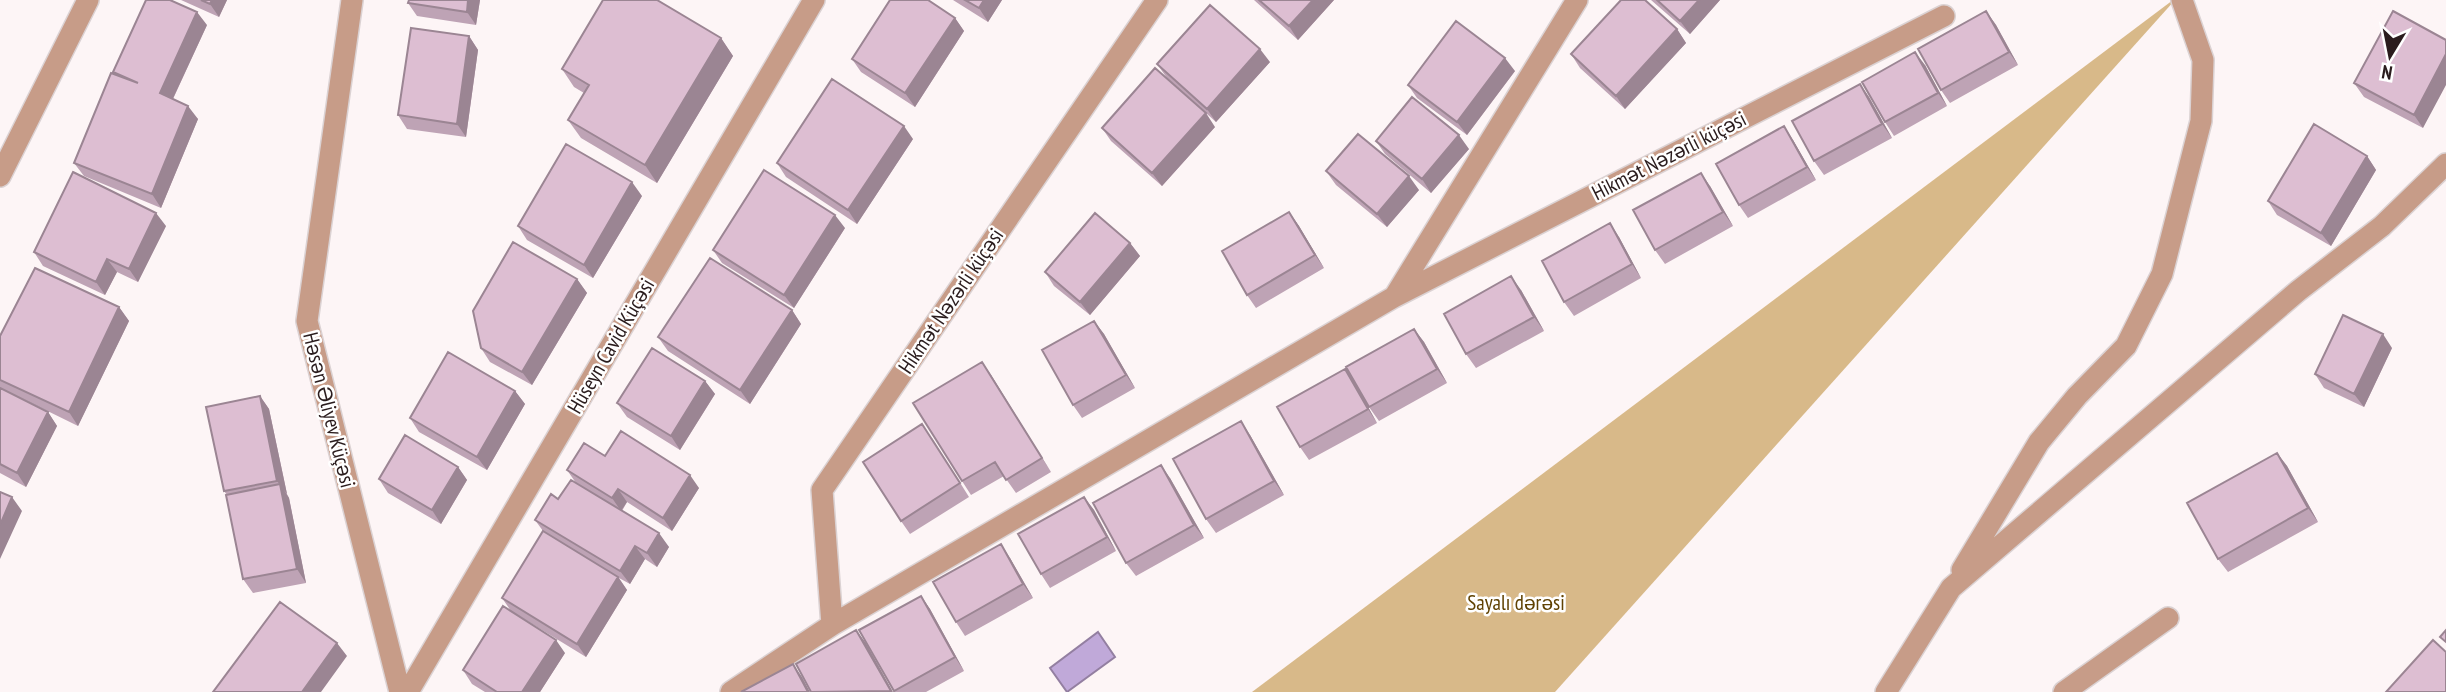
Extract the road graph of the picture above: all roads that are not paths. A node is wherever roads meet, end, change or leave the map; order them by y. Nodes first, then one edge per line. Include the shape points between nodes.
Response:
1 (88, 0) edge
2 (352, 0) edge
3 (1157, 0) edge
4 (1577, 0) edge
5 (2182, 0) edge
6 (813, 1) edge
7 (1944, 16) dead end
8 (2446, 164) edge
9 (0, 176) edge
10 (1394, 297) junction
11 (1951, 588) junction
12 (2168, 618) dead end
13 (832, 625) junction
14 (400, 692) edge
15 (408, 692) edge
16 (731, 692) edge
17 (1886, 692) edge
18 (2064, 692) edge

1 - 9 street
2 - 14 street, Həsən Əliyev Küçəsi via 307,321
3 - 13 street, Hikmət Nəzərli küçəsi via 822,490
4 - 10 street, Hikmət Nəzərli küçəsi
5 - 11 street via 2203,60 2201,121 2162,274 2126,346 2039,442
6 - 15 street, Hüseyn Cavid Küçəsi
7 - 10 street, Hikmət Nəzərli küçəsi
8 - 11 street via 2382,226 2298,291
10 - 13 street, Hikmət Nəzərli küçəsi
11 - 17 street
12 - 18 street
13 - 16 street, Hikmət Nəzərli küçəsi

